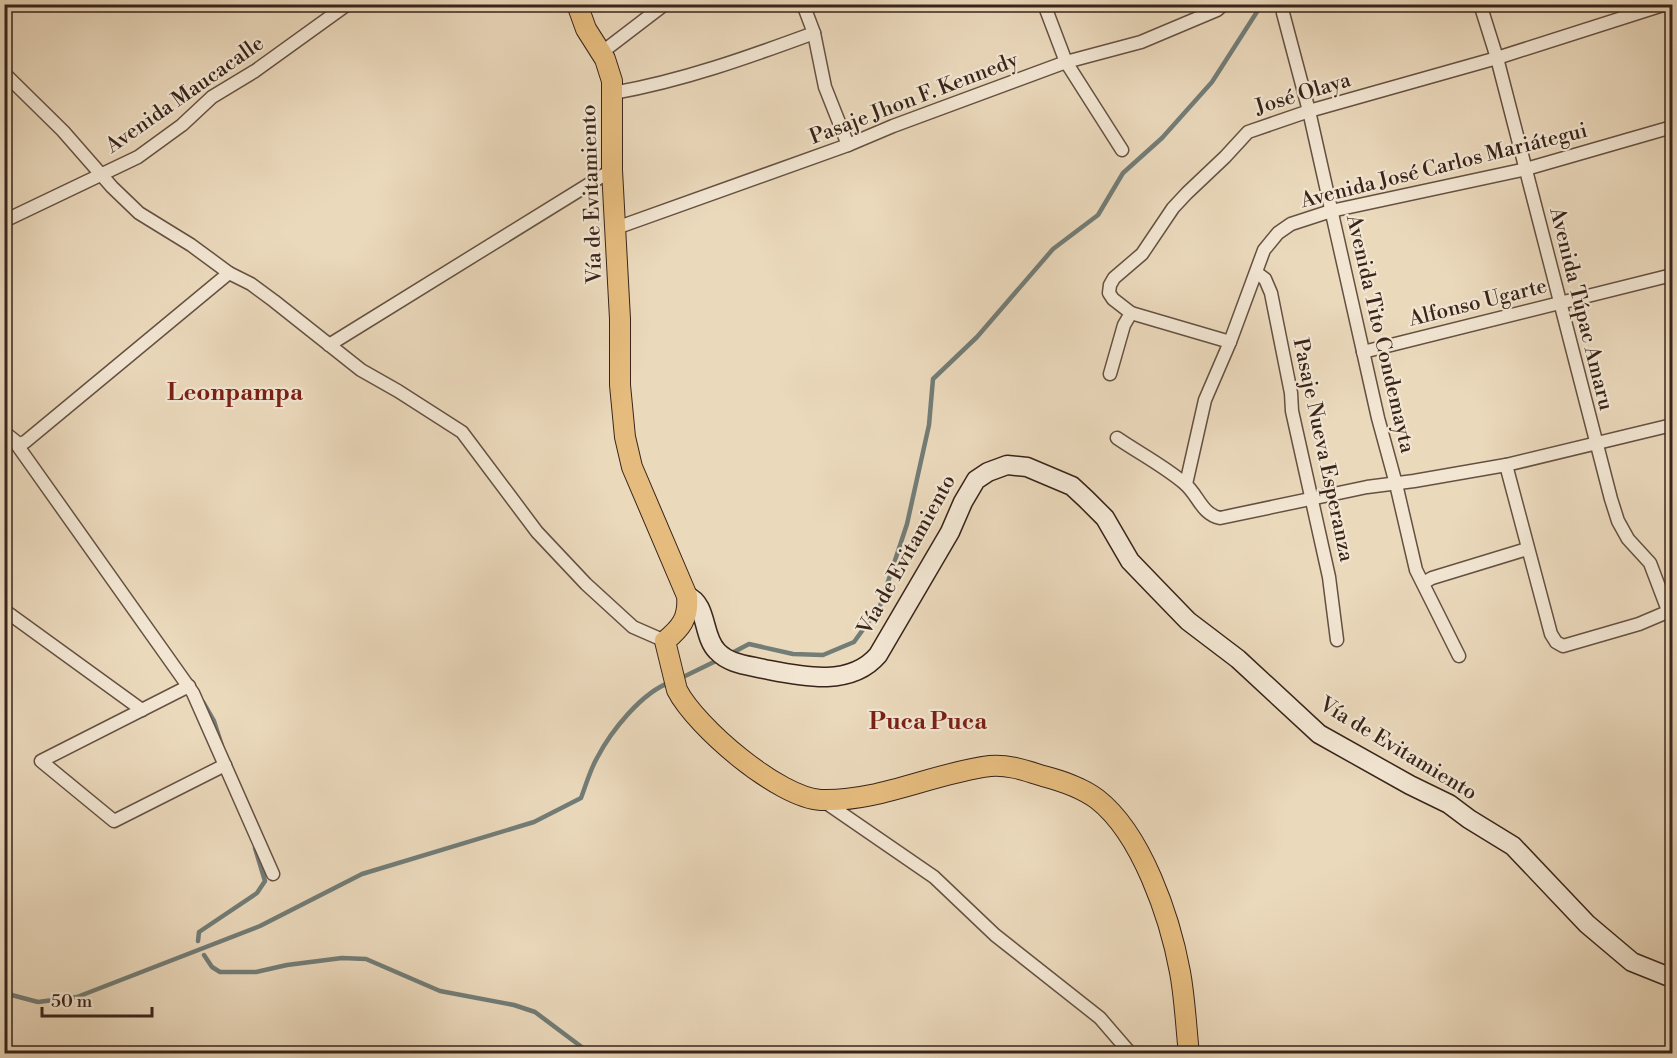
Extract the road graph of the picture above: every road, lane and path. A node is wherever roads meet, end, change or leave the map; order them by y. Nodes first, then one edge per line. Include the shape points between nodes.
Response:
1 (348, 4) edge
2 (577, 4) edge
3 (665, 4) edge
4 (803, 4) edge
5 (1044, 4) edge
6 (1224, 4) edge
7 (1480, 4) edge
8 (1666, 4) edge
9 (1283, 13) dead end
10 (814, 33) junction
11 (601, 53) junction
12 (1497, 58) junction
13 (1066, 62) junction
14 (4, 73) edge
15 (613, 93) junction
16 (1309, 111) junction
17 (1672, 127) edge
18 (848, 145) junction
19 (1122, 150) dead end
20 (1526, 169) junction
21 (612, 171) junction
22 (102, 176) junction
23 (1331, 211) junction
24 (4, 221) edge
25 (616, 228) junction
26 (229, 273) junction
27 (1257, 273) junction
28 (1672, 275) edge
29 (1560, 303) junction
30 (1131, 313) junction
31 (1230, 342) junction
32 (329, 345) junction
33 (1363, 352) junction
34 (1110, 374) dead end
35 (1672, 425) edge
36 (4, 432) edge
37 (1117, 438) dead end
38 (15, 442) junction
39 (1596, 445) junction
40 (1506, 465) junction
41 (1186, 484) junction
42 (1396, 484) junction
43 (1311, 498) junction
44 (1527, 549) junction
45 (1423, 583) junction
46 (687, 596) junction
47 (4, 610) edge
48 (1671, 612) edge
49 (1337, 640) dead end
50 (664, 641) junction
51 (1459, 656) dead end
52 (189, 686) junction
53 (142, 710) junction
54 (225, 765) junction
55 (822, 800) junction
56 (273, 874) dead end
57 (1672, 978) edge
58 (1131, 1053) edge
59 (1189, 1053) edge

1 - 22 street, Avenida Maucacalle via 212,97 138,157
2 - 11 main road, Vía de Evitamiento
3 - 11 street
4 - 10 street
5 - 13 street
6 - 13 street, Pasaje Jhon F. Kennedy via 1141,42
7 - 12 street, Avenida Túpac Amaru
8 - 12 street, José Olaya
9 - 16 street, Avenida Tito Condemayta
10 - 15 street via 651,86
10 - 18 street via 825,87
11 - 15 main road, Vía de Evitamiento via 610,69
12 - 16 street, José Olaya
12 - 20 street, Avenida Túpac Amaru
13 - 18 street, Pasaje Jhon F. Kennedy
13 - 19 street
14 - 22 street
15 - 21 main road, Vía de Evitamiento
16 - 23 street, Avenida Tito Condemayta
16 - 30 street, José Olaya via 1248,132 1173,208 1142,254 1110,285 1113,299
17 - 20 street, Avenida José Carlos Mariátegui
18 - 25 street, Pasaje Jhon F. Kennedy
20 - 23 street, Avenida José Carlos Mariátegui
20 - 29 street, Avenida Túpac Amaru
21 - 25 main road, Vía de Evitamiento
21 - 32 street
22 - 24 street, Avenida Maucacalle
22 - 26 street via 139,213
23 - 27 street, Avenida José Carlos Mariátegui via 1291,224 1278,233 1264,250
23 - 33 street, Avenida Tito Condemayta
25 - 46 main road, Vía de Evitamiento via 625,438 632,467
26 - 32 street via 274,301
26 - 38 street via 24,442
27 - 31 street, Avenida José Carlos Mariátegui
27 - 43 street, Pasaje Nueva Esperanza via 1265,279 1271,293
28 - 29 street, Alfonso Ugarte
29 - 33 street, Alfonso Ugarte
29 - 39 street, Avenida Túpac Amaru
30 - 31 street
30 - 34 street
31 - 41 street, Avenida José Carlos Mariátegui via 1205,400
32 - 50 street via 361,370 462,432 537,532 586,584 633,627
33 - 42 street, Avenida Tito Condemayta
35 - 39 street
36 - 38 street
37 - 41 street
38 - 52 street
39 - 40 street
39 - 48 street, Avenida Túpac Amaru via 1618,521 1650,563
40 - 42 street
40 - 44 street
41 - 43 street via 1205,511 1220,518
42 - 43 street
42 - 45 street, Avenida Tito Condemayta via 1416,570
43 - 49 street, Pasaje Nueva Esperanza via 1329,577
44 - 45 street
44 - 48 street via 1551,634 1563,646
45 - 51 street, Avenida Tito Condemayta
46 - 50 main road via 688,609 681,628
46 - 57 main road, Vía de Evitamiento via 694,599 708,638 723,656 789,674 824,678 859,671 878,655 976,480 1007,465 1028,467 1072,486 1105,518 1130,561 1188,621 1238,659 1319,734 1449,804 1513,846 1587,924 1632,962
47 - 53 street
50 - 55 main road via 677,690 697,718 785,790
52 - 53 street
52 - 54 street
53 - 54 street via 41,761 114,821
54 - 56 street
55 - 58 street via 934,877 995,935 1100,1018
55 - 59 main road via 859,797 993,766 1057,780 1095,798 1134,845 1159,897 1180,973

